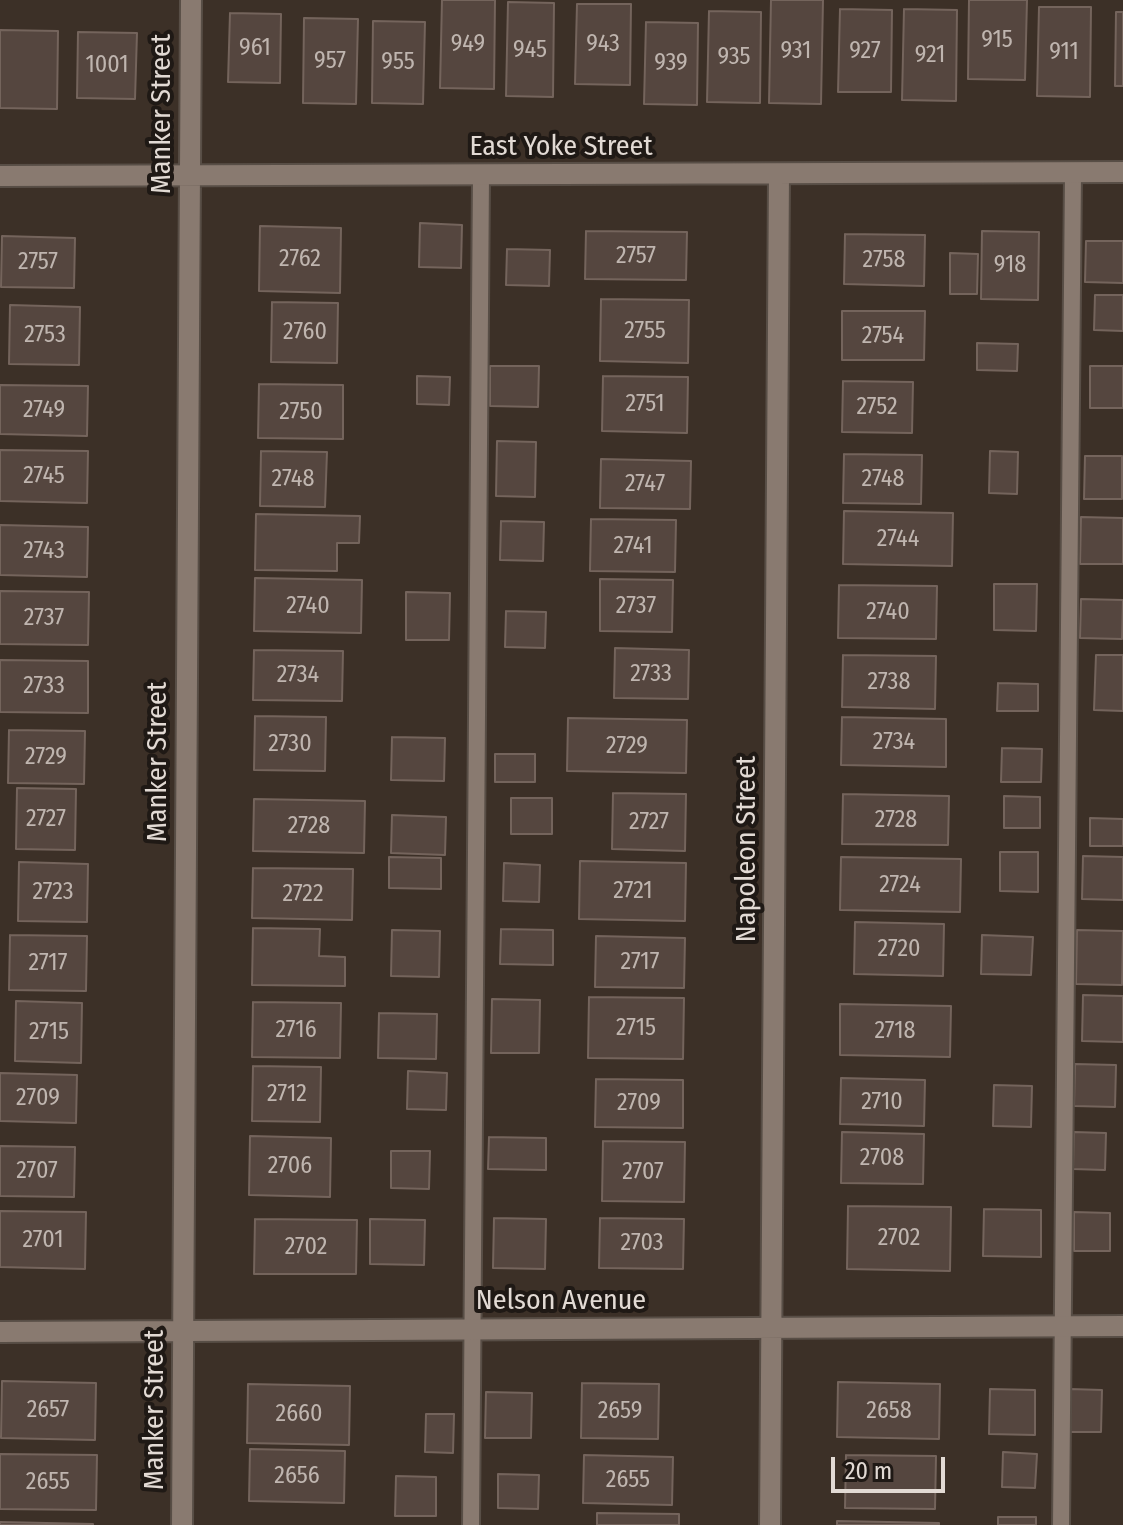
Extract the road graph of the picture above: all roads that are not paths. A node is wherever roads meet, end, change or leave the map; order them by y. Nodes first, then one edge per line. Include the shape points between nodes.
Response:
1 (191, 0) edge
2 (1123, 172) edge
3 (1073, 173) junction
4 (190, 174) junction
5 (779, 174) junction
6 (481, 175) junction
7 (0, 176) edge
8 (1062, 1326) junction
9 (1123, 1326) edge
10 (771, 1327) junction
11 (473, 1329) junction
12 (183, 1330) junction
13 (0, 1332) edge
14 (182, 1525) edge
15 (471, 1525) edge
16 (770, 1525) edge
17 (1061, 1525) edge

1 - 4 street, Manker Street
2 - 3 street, East Yoke Street
3 - 5 street, East Yoke Street
3 - 8 lane
4 - 6 street, East Yoke Street
4 - 7 street, East Yoke Street
4 - 12 street, Manker Street
5 - 6 street, East Yoke Street
5 - 10 street, Napoleon Street
6 - 11 lane
8 - 9 street, Nelson Avenue
8 - 10 street, Nelson Avenue
8 - 17 lane
10 - 11 street, Nelson Avenue
10 - 16 street, Napoleon Street
11 - 12 street, Nelson Avenue
11 - 15 lane
12 - 13 street, Nelson Avenue
12 - 14 street, Manker Street

